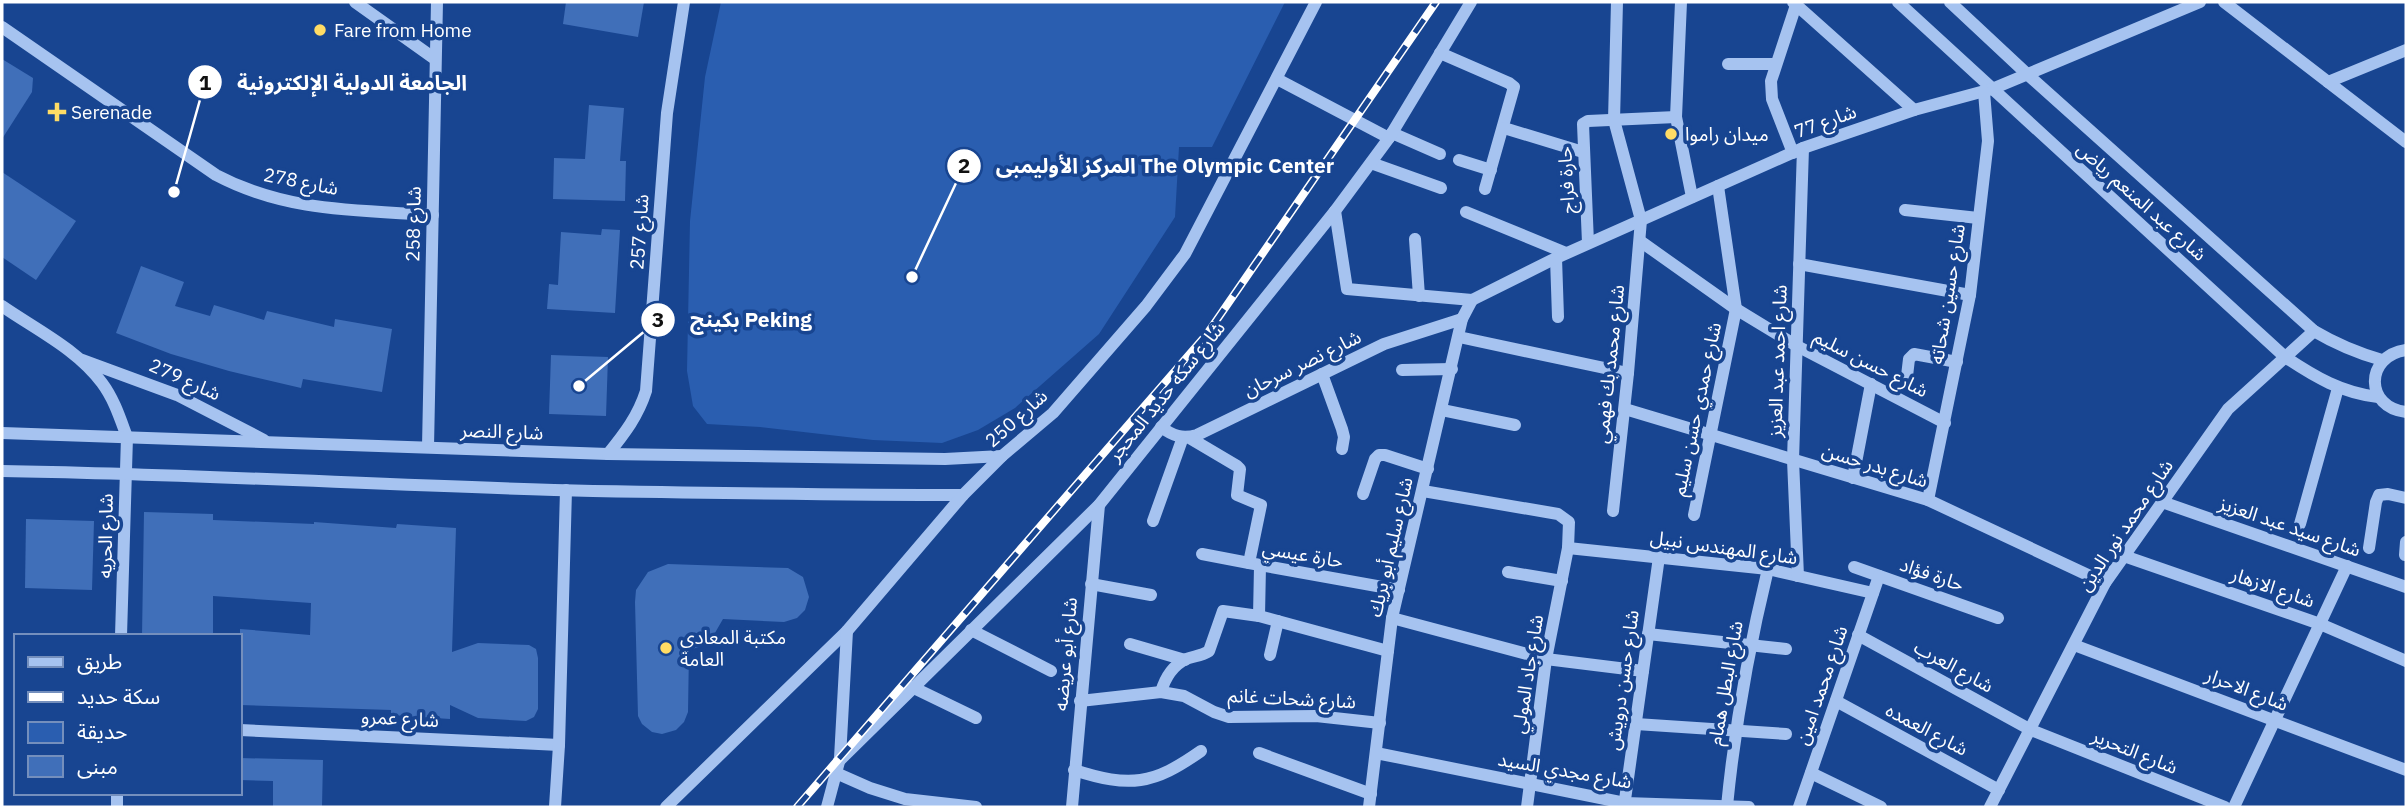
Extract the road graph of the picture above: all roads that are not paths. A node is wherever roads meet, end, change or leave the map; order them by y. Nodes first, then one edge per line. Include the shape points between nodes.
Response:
1 (355, 2) edge
2 (437, 2) edge
3 (684, 2) edge
4 (1316, 2) edge
5 (1471, 2) edge
6 (1617, 2) edge
7 (1681, 2) edge
8 (1898, 2) edge
9 (1950, 2) edge
10 (2200, 2) edge
11 (2224, 2) edge
12 (1795, 3) edge
13 (2, 27) edge
14 (2406, 50) edge
15 (1440, 53) junction
16 (435, 59) junction
17 (1728, 64) dead end
18 (1776, 64) junction
19 (2027, 74) junction
20 (1276, 79) junction
21 (2328, 82) junction
22 (1988, 90) junction
23 (1914, 110) junction
24 (1676, 117) junction
25 (1614, 120) junction
26 (1504, 128) junction
27 (1391, 135) junction
28 (2406, 142) edge
29 (1798, 151) junction
30 (1583, 152) junction
31 (1440, 154) dead end
32 (1459, 160) dead end
33 (1371, 163) junction
34 (1491, 170) junction
35 (1718, 186) junction
36 (1441, 188) dead end
37 (1485, 189) dead end
38 (1692, 197) junction
39 (1905, 210) dead end
40 (1335, 211) junction
41 (1466, 212) dead end
42 (433, 215) junction
43 (1978, 218) junction
44 (1641, 220) junction
45 (1415, 239) dead end
46 (1640, 241) junction
47 (1588, 243) junction
48 (1561, 255) junction
49 (1799, 264) junction
50 (1970, 295) junction
51 (1419, 296) junction
52 (1472, 300) junction
53 (2, 306) edge
54 (1736, 309) junction
55 (1558, 317) dead end
56 (1462, 319) junction
57 (2314, 331) junction
58 (1459, 337) junction
59 (1797, 346) junction
60 (2406, 350) edge
61 (2285, 357) junction
62 (82, 360) junction
63 (2382, 360) junction
64 (1957, 362) junction
65 (1452, 369) junction
66 (1402, 370) dead end
67 (1628, 373) junction
68 (1322, 374) junction
69 (1907, 376) dead end
70 (1871, 384) junction
71 (2338, 388) junction
72 (2378, 397) junction
73 (1625, 409) junction
74 (1442, 410) junction
75 (2406, 412) edge
76 (1945, 423) junction
77 (1516, 425) dead end
78 (1161, 427) junction
79 (2, 433) edge
80 (1710, 435) junction
81 (127, 437) junction
82 (1185, 437) junction
83 (268, 442) junction
84 (428, 447) junction
85 (1342, 449) dead end
86 (608, 454) junction
87 (1002, 456) junction
88 (1793, 460) junction
89 (1428, 469) junction
90 (2, 471) edge
91 (126, 473) junction
92 (1853, 478) junction
93 (566, 490) junction
94 (1423, 491) junction
95 (1363, 494) dead end
96 (963, 495) junction
97 (2406, 498) edge
98 (1928, 500) junction
99 (2162, 502) junction
100 (1099, 505) junction
101 (1613, 511) dead end
102 (1694, 515) dead end
103 (1153, 521) dead end
104 (2300, 524) dead end
105 (1568, 548) junction
106 (2369, 548) dead end
107 (1202, 554) dead end
108 (2124, 556) junction
109 (1659, 557) junction
110 (1255, 565) junction
111 (2347, 566) junction
112 (1854, 567) dead end
113 (1768, 569) junction
114 (1508, 572) dead end
115 (1798, 576) junction
116 (1879, 576) junction
117 (1562, 581) junction
118 (2105, 583) junction
119 (1091, 584) junction
120 (2406, 587) edge
121 (1399, 590) junction
122 (1873, 593) junction
123 (1151, 595) dead end
124 (1259, 615) junction
125 (1392, 618) junction
126 (1998, 618) dead end
127 (1278, 621) junction
128 (2320, 624) junction
129 (971, 630) junction
130 (847, 631) junction
131 (121, 634) edge
132 (1648, 634) junction
133 (1858, 635) junction
134 (1130, 644) dead end
135 (1750, 645) junction
136 (2074, 645) junction
137 (1786, 649) dead end
138 (1388, 651) junction
139 (1270, 654) dead end
140 (1546, 659) junction
141 (1185, 660) junction
142 (2406, 661) edge
143 (1051, 671) dead end
144 (1643, 671) junction
145 (912, 687) junction
146 (1161, 692) junction
147 (1080, 701) junction
148 (1836, 701) junction
149 (976, 718) dead end
150 (2275, 720) junction
151 (1380, 723) junction
152 (1636, 724) junction
153 (242, 730) edge
154 (2031, 730) junction
155 (1735, 731) junction
156 (1786, 734) dead end
157 (559, 745) junction
158 (1201, 751) dead end
159 (1259, 753) dead end
160 (1376, 754) junction
161 (838, 767) junction
162 (2406, 769) edge
163 (1074, 770) junction
164 (1811, 773) junction
165 (1530, 784) junction
166 (1999, 790) junction
167 (1370, 801) edge
168 (1624, 805) edge
169 (1727, 806) edge
170 (555, 807) edge
171 (666, 807) edge
172 (827, 807) edge
173 (976, 807) edge
174 (1072, 807) edge
175 (1527, 807) edge
176 (1749, 807) edge
177 (1799, 807) edge
178 (1881, 807) edge
179 (1990, 807) edge
180 (2225, 807) edge
181 (2234, 807) edge

1 - 16 street
2 - 16 street, شارع 258
3 - 86 street, شارع 257 via 667,113 646,391 631,425
4 - 20 street, شارع 250
5 - 15 street, شارع سكه حديد المحجر
6 - 25 street, شارع محمد بك فهمي
7 - 24 street
8 - 22 street, شارع عبد المنعم رياض
9 - 19 street, شارع عبد المنعم رياض
10 - 19 street, شارع 77
11 - 21 street
12 - 18 street
12 - 23 street
13 - 42 street, شارع 278 via 239,187 315,207
14 - 21 street
15 - 26 street via 1514,88
15 - 27 street, شارع سكه حديد المحجر
16 - 42 street, شارع 258
17 - 18 street
18 - 29 street via 1772,99
19 - 22 street, شارع 77
19 - 57 street, شارع عبد المنعم رياض
20 - 27 street
20 - 87 street, شارع 250 via 1185,254 1062,403
21 - 28 street
22 - 23 street, شارع 77
22 - 43 street, شارع حسين شحاته via 1988,141
22 - 61 street, شارع عبد المنعم رياض
23 - 29 street, شارع 77
24 - 25 street, حارة فراج
24 - 38 street
25 - 30 street, حارة فراج via 1583,124
25 - 44 street, شارع محمد بك فهمي
26 - 30 street
26 - 34 street
27 - 31 street
27 - 33 street, شارع سكه حديد المحجر
29 - 35 street, شارع 77
29 - 49 street, شارع احمد عبد العزيز
30 - 47 street, حارة فراج
32 - 34 street
33 - 36 street
33 - 40 street, شارع سكه حديد المحجر
34 - 37 street
35 - 38 street, شارع 77
35 - 54 street, شارع حمدي حسن سليم
38 - 44 street, شارع 77
39 - 43 street
40 - 51 street via 1345,286
40 - 78 street, شارع سكه حديد المحجر
41 - 48 street
42 - 84 street, شارع 258
43 - 50 street, شارع حسين شحاته
44 - 46 street, شارع محمد بك فهمي
44 - 47 street, شارع 77
45 - 51 street
46 - 54 street, شارع حسن سليم
46 - 67 street, شارع محمد بك فهمي
47 - 48 street, شارع 77
48 - 52 street, شارع 77
48 - 55 street
49 - 50 street
49 - 59 street, شارع احمد عبد العزيز
50 - 64 street, شارع حسين شحاته
51 - 52 street
52 - 56 street, شارع سليم أبو بريك
53 - 62 street, شارع 279
54 - 59 street, شارع حسن سليم
54 - 80 street, شارع حمدي حسن سليم
56 - 58 street, شارع سليم أبو بريك
56 - 68 street, شارع نصر سرحان via 1384,344
57 - 61 street, شارع محمد نور الدين
57 - 63 street, شارع عبد المنعم رياض via 2335,344
58 - 65 street, شارع سليم أبو بريك
58 - 67 street
59 - 70 street, شارع حسن سليم
59 - 88 street, شارع احمد عبد العزيز
60 - 63 street
61 - 71 street, شارع عبد المنعم رياض
61 - 99 street, شارع محمد نور الدين via 2228,409
62 - 81 street, شارع 279 via 107,391
62 - 83 street, شارع 279 via 177,395
63 - 72 street via 2374,384
64 - 69 street via 1914,354
64 - 76 street, شارع حسين شحاته
65 - 66 street
65 - 74 street, شارع سليم أبو بريك
67 - 73 street, شارع محمد بك فهمي
68 - 82 street, شارع نصر سرحان
68 - 85 street via 1342,429
70 - 76 street, شارع حسن سليم
70 - 92 street
71 - 72 street, شارع عبد المنعم رياض
71 - 104 street
72 - 75 street, شارع عبد المنعم رياض via 2389,408
73 - 80 street, شارع بدر حسن
73 - 101 street, شارع محمد بك فهمي
74 - 77 street
74 - 89 street, شارع سليم أبو بريك
76 - 98 street, شارع حسين شحاته
78 - 82 street
78 - 100 street, شارع سكه حديد المحجر
79 - 81 street, شارع النصر
80 - 88 street, شارع بدر حسن
80 - 102 street, شارع حمدي حسن سليم
81 - 83 street, شارع النصر
81 - 91 street, شارع الحريه
82 - 103 street
82 - 110 street, حارة عيسي via 1237,466 1237,495 1261,505
83 - 84 street, شارع النصر
84 - 86 street, شارع النصر
86 - 87 street, شارع النصر
87 - 96 street, شارع 250
88 - 92 street, شارع بدر حسن
88 - 115 street, شارع احمد عبد العزيز
89 - 94 street, شارع سليم أبو بريك
89 - 95 street via 1379,455
90 - 91 street
91 - 93 street
91 - 131 street, شارع الحريه
92 - 98 street, شارع بدر حسن
93 - 96 street
93 - 157 street
94 - 105 street via 1558,514 1569,523
94 - 121 street, شارع سليم أبو بريك
96 - 130 street, شارع 250
97 - 106 street via 2379,495
98 - 118 street, شارع بدر حسن
99 - 108 street, شارع محمد نور الدين
99 - 111 street, شارع سيد عبد العزيز
100 - 119 street, شارع أبو عريضه
100 - 129 street, شارع سكه حديد المحجر
105 - 109 street, شارع المهندس نبيل
105 - 117 street, شارع جاد المولي
107 - 110 street
108 - 118 street, شارع محمد نور الدين
108 - 128 street, شارع الازهار
109 - 113 street, شارع المهندس نبيل
109 - 132 street, شارع حسن درويش
110 - 121 street, حارة عيسي
110 - 124 street
111 - 120 street, شارع سيد عبد العزيز
111 - 128 street
112 - 116 street, حارة فؤاد
113 - 115 street, شارع المهندس نبيل
113 - 135 street, شارع البطل همام
114 - 117 street
115 - 122 street, شارع المهندس نبيل
116 - 122 street, شارع محمد امين
116 - 126 street, حارة فؤاد
117 - 140 street, شارع جاد المولي
118 - 136 street, شارع محمد نور الدين
119 - 123 street
119 - 147 street, شارع أبو عريضه
121 - 125 street, شارع سليم أبو بريك
122 - 133 street, شارع محمد امين
124 - 127 street
124 - 141 street via 1223,611 1209,651
125 - 138 street, شارع سليم أبو بريك
125 - 140 street
127 - 138 street
127 - 139 street
128 - 142 street, شارع الازهار
128 - 150 street
129 - 143 street
129 - 145 street, شارع سكه حديد المحجر
130 - 161 street
130 - 171 street, شارع 250
132 - 135 street
132 - 144 street, شارع حسن درويش
133 - 148 street, شارع محمد امين
133 - 154 street, شارع العرب
134 - 141 street
135 - 137 street
135 - 155 street, شارع البطل همام
136 - 150 street, شارع الاحرار
136 - 154 street, شارع محمد نور الدين
138 - 151 street, شارع سليم أبو بريك
140 - 144 street
140 - 165 street, شارع جاد المولي
141 - 146 street via 1170,673
144 - 152 street, شارع حسن درويش
145 - 149 street
145 - 161 street, شارع سكه حديد المحجر
146 - 147 street, شارع شحات غانم
146 - 151 street, شارع شحات غانم via 1184,696 1229,717 1316,716
147 - 163 street, شارع أبو عريضه
148 - 164 street, شارع محمد امين
148 - 166 street, شارع العمده
150 - 162 street, شارع الاحرار
150 - 181 street
151 - 160 street, شارع سليم أبو بريك
152 - 155 street
152 - 168 street, شارع حسن درويش
153 - 157 street, شارع عمرو
154 - 166 street, شارع محمد نور الدين
154 - 180 street, شارع التحرير
155 - 156 street
155 - 169 street, شارع البطل همام
157 - 170 street
158 - 163 street via 1173,771 1141,781 1107,781
159 - 167 street
160 - 165 street, شارع مجدي السيد
160 - 167 street, شارع سليم أبو بريك
161 - 172 street
161 - 173 street via 870,788 905,799
163 - 174 street, شارع أبو عريضه
164 - 177 street, شارع محمد امين
164 - 178 street
165 - 168 street, شارع مجدي السيد
165 - 175 street, شارع جاد المولي
166 - 179 street, شارع محمد نور الدين
168 - 169 street, شارع مجدي السيد
169 - 176 street, شارع مجدي السيد

